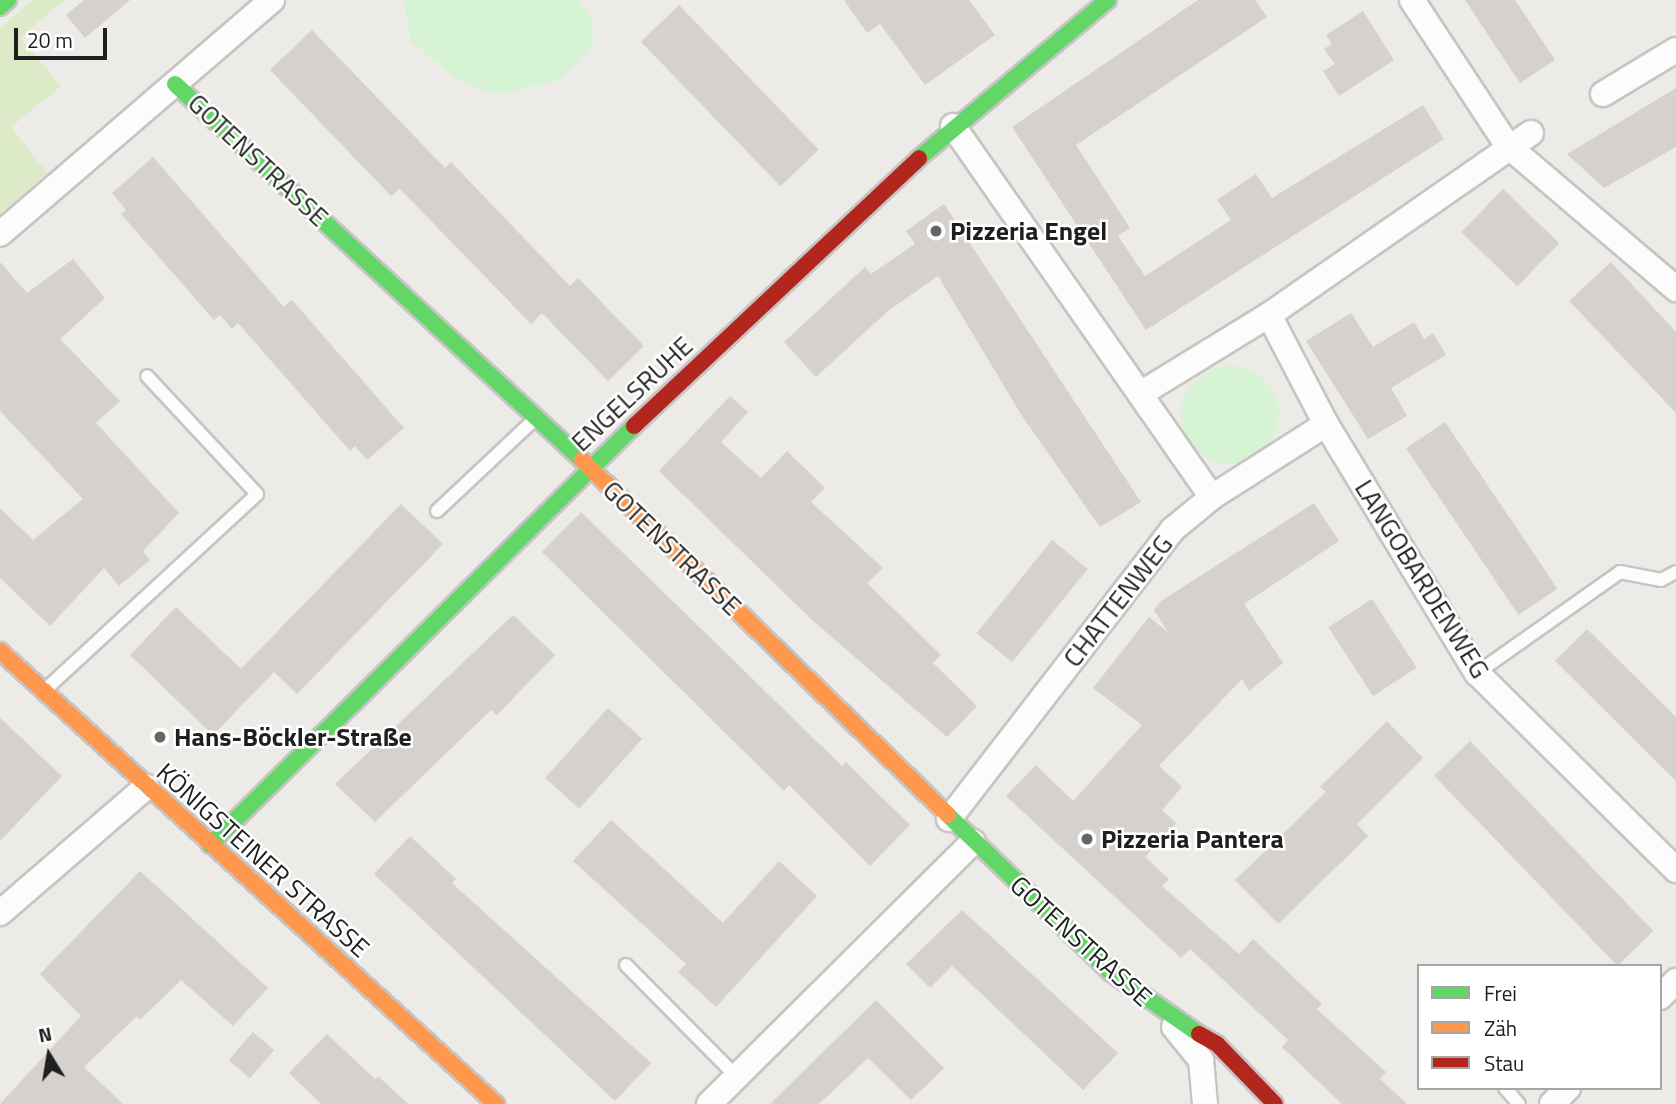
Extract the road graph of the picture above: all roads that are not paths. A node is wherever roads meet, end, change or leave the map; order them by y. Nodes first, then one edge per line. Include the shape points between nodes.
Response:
1 (8, 0) edge
2 (272, 0) edge
3 (1108, 0) edge
4 (1412, 0) edge
5 (0, 7) edge
6 (1676, 50) edge
7 (175, 84) junction
8 (1603, 94) dead end
9 (953, 125) junction
10 (1531, 133) dead end
11 (1508, 146) junction
12 (0, 234) edge
13 (1676, 289) edge
14 (1269, 315) junction
15 (147, 376) dead end
16 (1142, 393) junction
17 (538, 417) junction
18 (1326, 424) junction
19 (589, 468) junction
20 (1212, 497) junction
21 (437, 511) dead end
22 (1676, 572) edge
23 (0, 651) edge
24 (1477, 673) junction
25 (44, 692) junction
26 (146, 787) junction
27 (949, 819) junction
28 (973, 842) junction
29 (210, 845) junction
30 (1676, 870) edge
31 (0, 913) edge
32 (626, 965) dead end
33 (1676, 981) edge
34 (1662, 995) edge
35 (1165, 1016) junction
36 (737, 1077) junction
37 (1507, 1090) edge
38 (1566, 1090) edge
39 (496, 1104) edge
40 (709, 1104) edge
41 (1205, 1104) edge
42 (1275, 1104) edge
43 (1519, 1104) edge
44 (1552, 1104) edge

1 - 5 main road
2 - 7 street
3 - 9 main road, ENGELSRUHE
4 - 11 street
6 - 8 street
7 - 12 street
7 - 17 main road, GOTENSTRASSE
9 - 16 street
9 - 19 main road, ENGELSRUHE
10 - 11 street
11 - 13 street
11 - 14 street
14 - 16 street
14 - 18 street, LANGOBARDENWEG
15 - 25 lane via 257,494
16 - 20 street
17 - 19 main road, GOTENSTRASSE
17 - 21 lane
18 - 20 street, CHATTENWEG
18 - 24 street, LANGOBARDENWEG
19 - 27 main road, GOTENSTRASSE
19 - 29 main road, ENGELSRUHE
20 - 27 street, CHATTENWEG via 1172,530
22 - 24 lane via 1661,580 1620,572
23 - 25 main road, KÖNIGSTEINER STRASSE
24 - 30 street, LANGOBARDENWEG
25 - 26 main road, KÖNIGSTEINER STRASSE
26 - 29 main road, KÖNIGSTEINER STRASSE
26 - 31 street
27 - 28 main road, GOTENSTRASSE
28 - 35 main road, GOTENSTRASSE via 1111,974
28 - 36 street
29 - 39 main road, KÖNIGSTEINER STRASSE
32 - 36 lane
33 - 34 street
35 - 41 street, GOTENSTRASSE via 1201,1060
35 - 42 main road, GOTENSTRASSE via 1217,1044
36 - 40 street
37 - 43 lane
38 - 44 street

